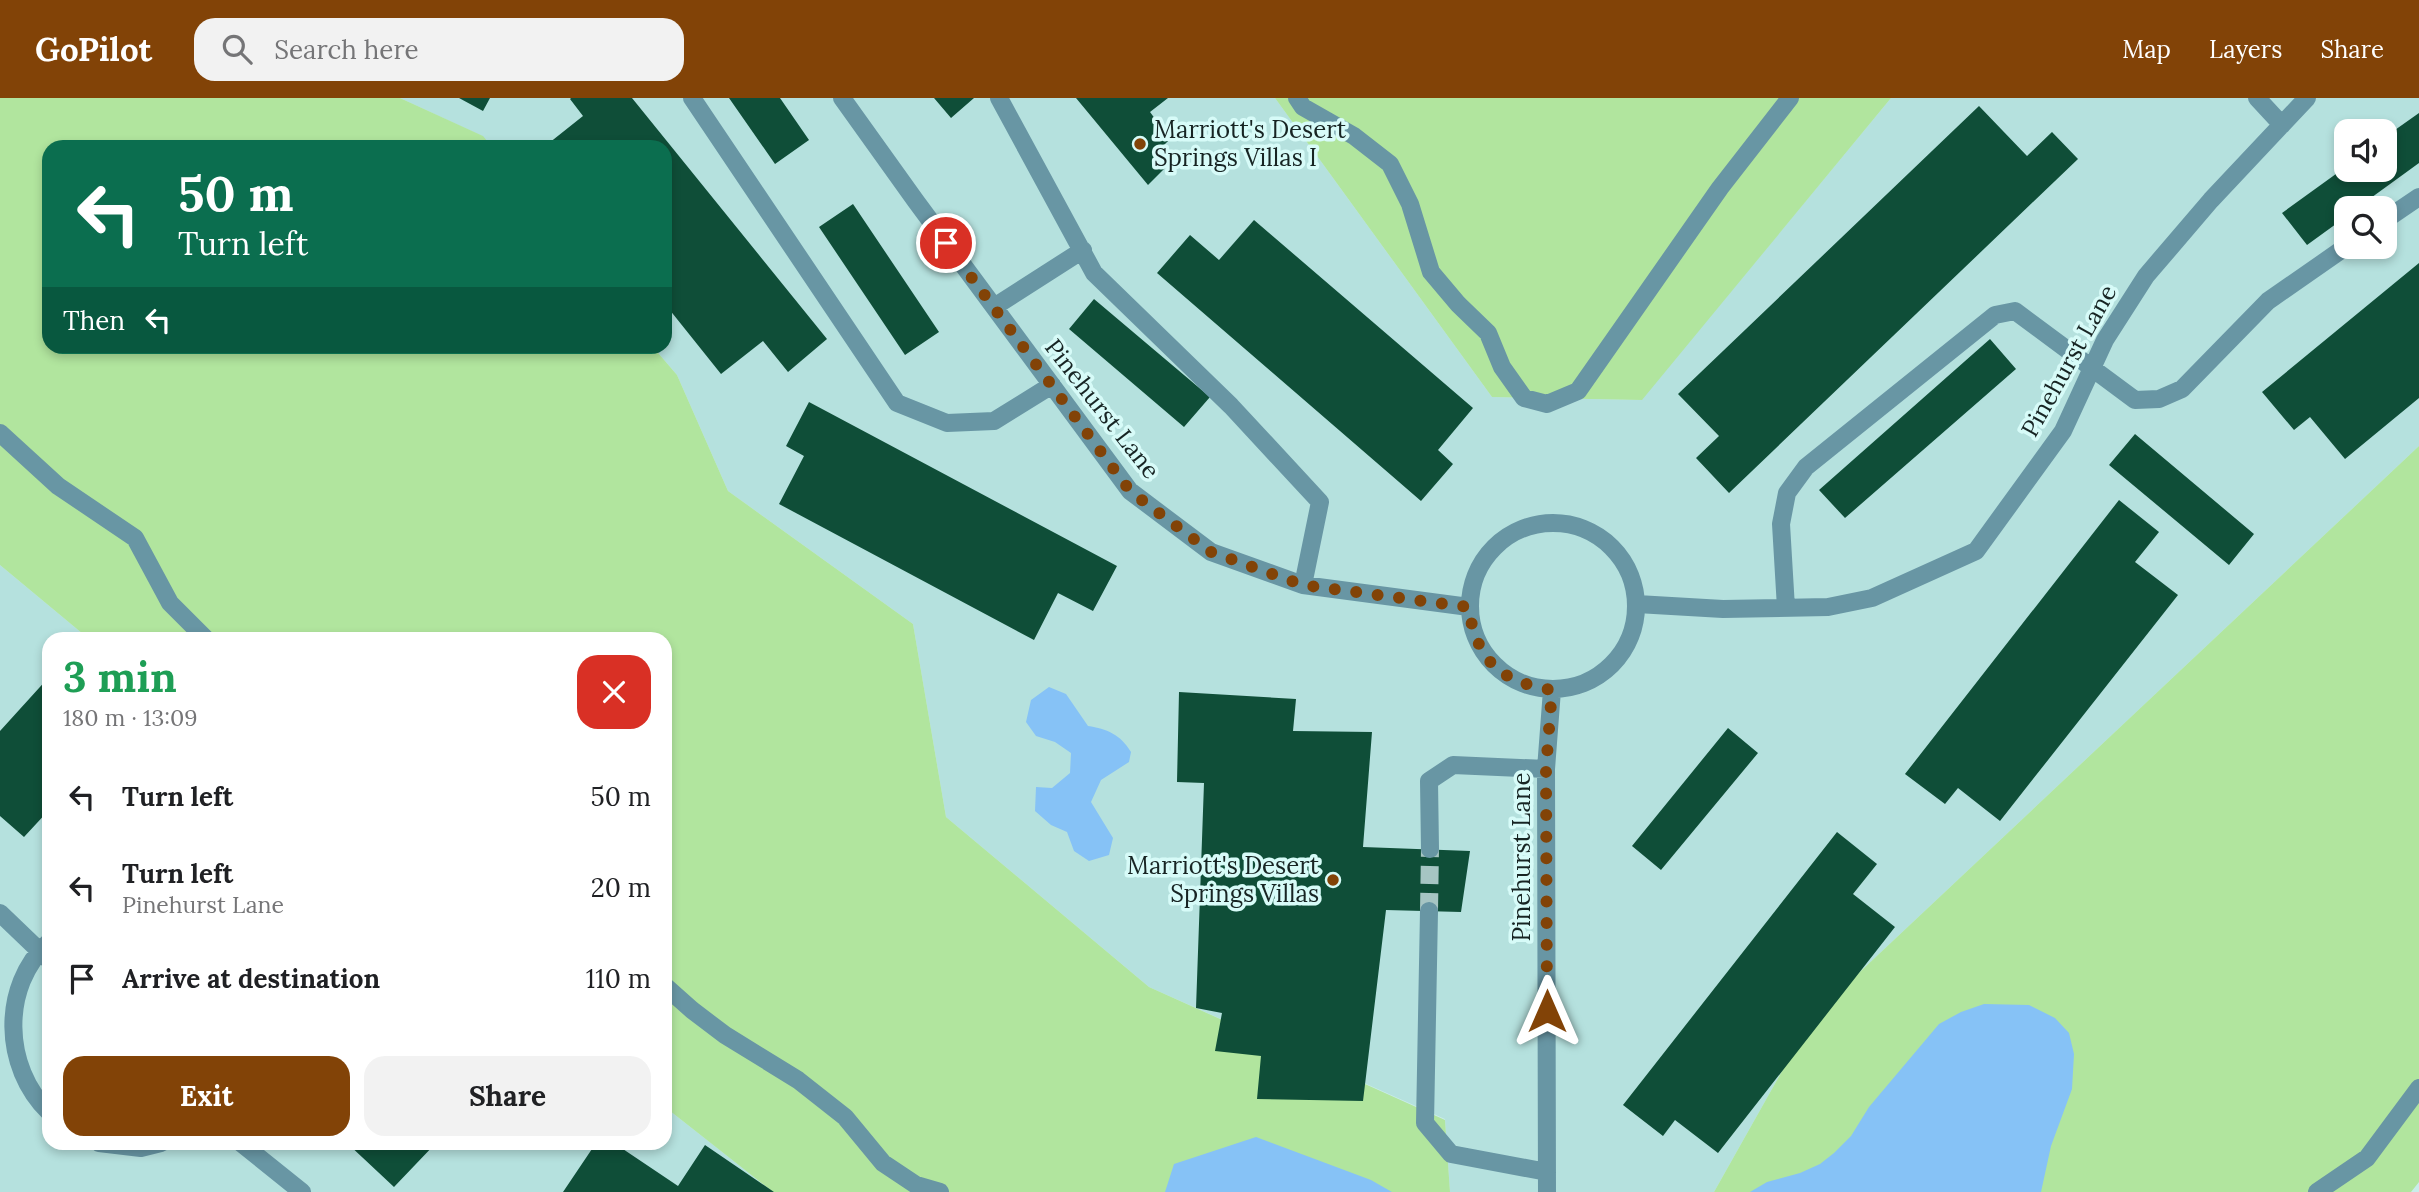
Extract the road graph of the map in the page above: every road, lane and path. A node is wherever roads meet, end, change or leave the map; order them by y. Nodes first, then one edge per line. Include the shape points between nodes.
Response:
1 (692, 98) edge
2 (842, 98) edge
3 (999, 98) edge
4 (1297, 98) edge
5 (1790, 98) edge
6 (2258, 98) edge
7 (2307, 98) edge
8 (2282, 125) junction
9 (2419, 197) edge
10 (2397, 212) edge
11 (1083, 250) junction
12 (2334, 255) edge
13 (994, 307) junction
14 (2092, 368) junction
15 (1052, 385) junction
16 (0, 433) edge
17 (1303, 585) junction
18 (1637, 604) junction
19 (1468, 607) junction
20 (1786, 608) junction
21 (199, 632) edge
22 (1552, 690) junction
23 (1546, 769) junction
24 (1430, 849) tunnel mouth
25 (1429, 911) tunnel mouth
26 (0, 913) edge
27 (42, 948) edge
28 (42, 956) edge
29 (672, 992) edge
30 (2419, 1088) edge
31 (42, 1106) edge
32 (251, 1150) edge
33 (1547, 1172) junction
34 (302, 1192) edge
35 (940, 1192) edge
36 (1547, 1192) edge
37 (2317, 1192) edge

1 - 15 street via 897,403 947,423 994,421
2 - 13 street, Pinehurst Lane
3 - 11 street
4 - 5 street via 1303,107 1354,136 1390,164 1410,204 1431,272 1488,333 1502,367 1524,398 1548,404 1578,391 1720,188
6 - 8 street
7 - 8 street, Pinehurst Lane
8 - 14 street, Pinehurst Lane via 2146,276
9 - 10 street
11 - 13 street
11 - 17 street via 1094,273 1231,406 1320,502
12 - 14 street via 2268,301 2182,389 2159,398 2135,400
13 - 15 street, Pinehurst Lane
14 - 20 street, Pinehurst Lane via 2063,431 1976,551 1872,598 1828,607
14 - 20 street via 2015,311 1995,316 1805,467 1787,493 1781,524
15 - 17 street, Pinehurst Lane via 1130,491 1211,552
16 - 21 street via 58,486 135,538 170,603
17 - 19 street, Pinehurst Lane
18 - 19 street via 1632,579 1610,547 1577,526 1551,523 1525,527 1502,539 1484,558 1472,582
18 - 20 street, Pinehurst Lane
18 - 22 street via 1633,631 1622,656 1602,675 1578,686
19 - 22 street via 1473,633 1485,656 1503,674 1526,686
22 - 23 street, Pinehurst Lane
23 - 24 street via 1453,765 1429,781
23 - 33 street, Pinehurst Lane
25 - 33 street via 1425,1124 1451,1154
26 - 27 street
28 - 31 street via 19,985 12,1024 18,1064
29 - 35 street via 725,1035 798,1080 845,1117 883,1163 916,1185
30 - 37 street via 2367,1158
32 - 34 street
33 - 36 street, Pinehurst Lane

